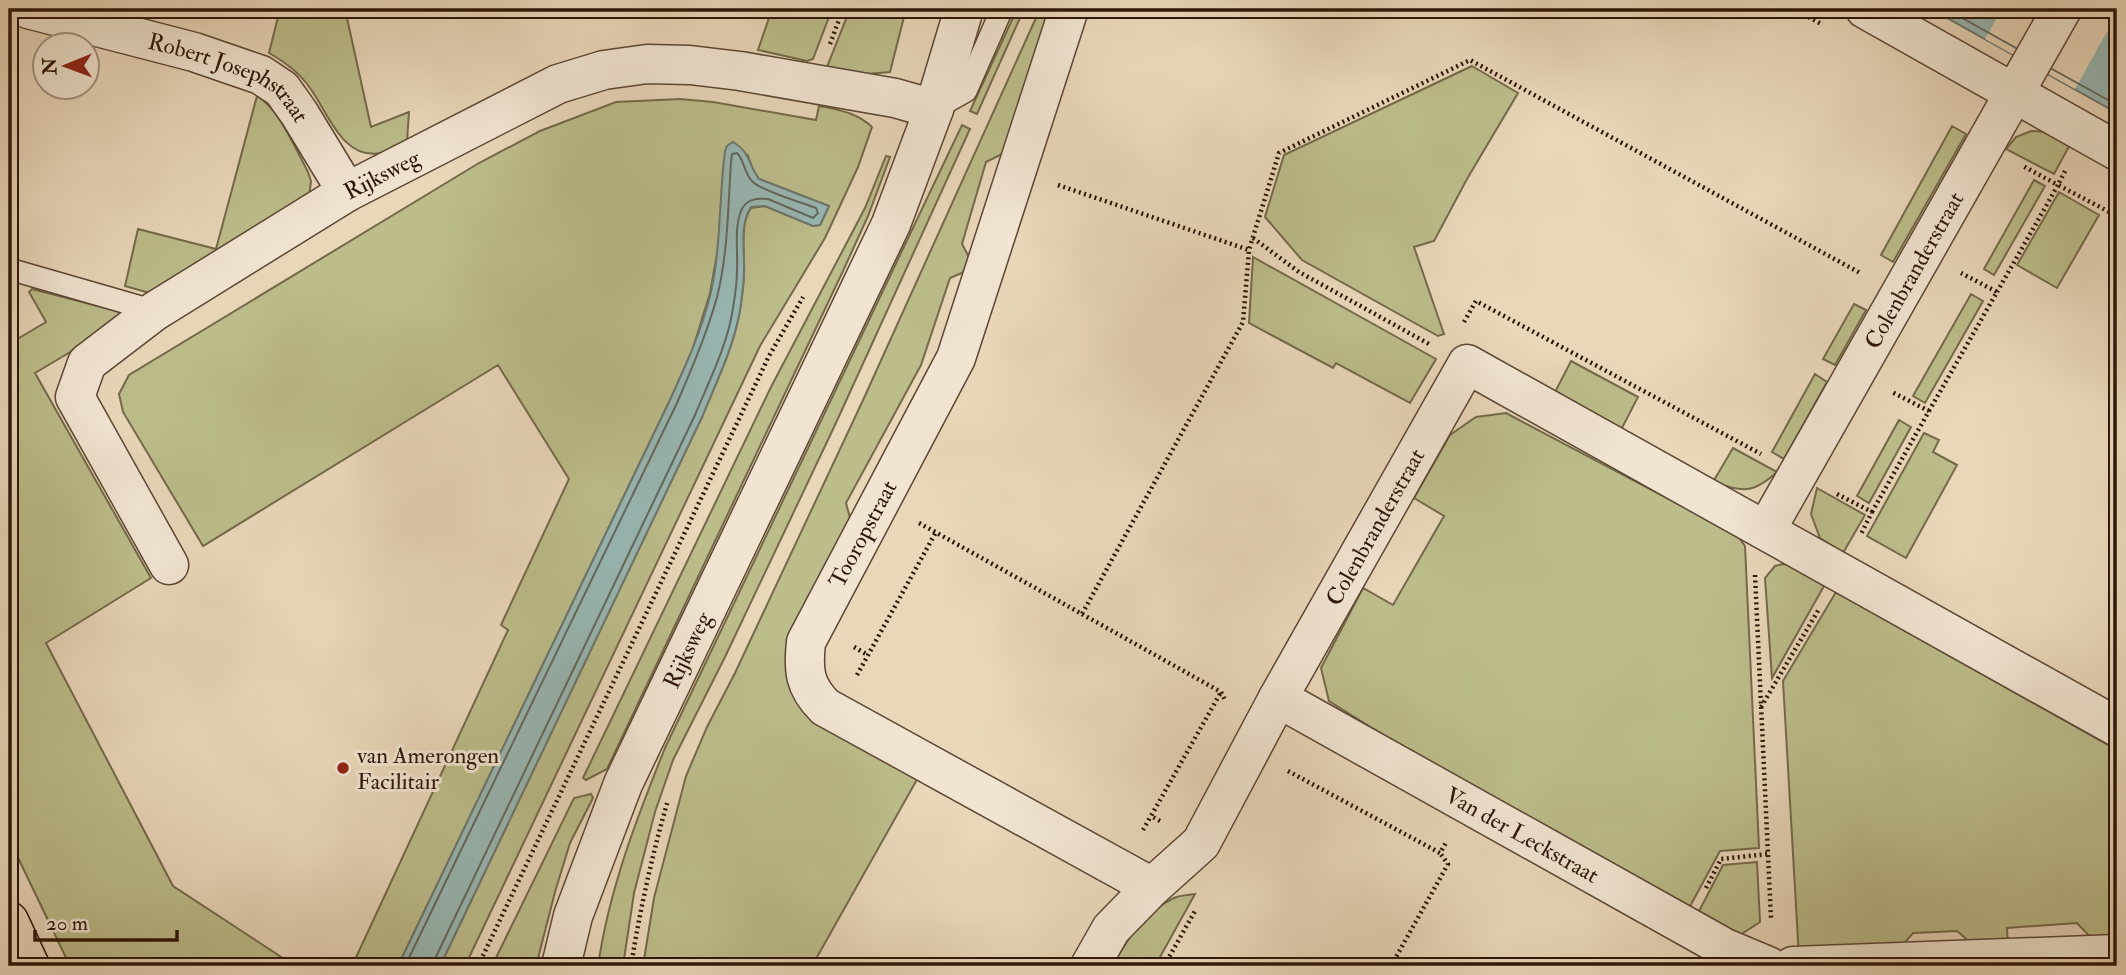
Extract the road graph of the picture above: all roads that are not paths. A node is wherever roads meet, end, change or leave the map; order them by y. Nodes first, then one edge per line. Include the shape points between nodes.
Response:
1 (28, 9) edge
2 (964, 9) edge
3 (1002, 9) edge
4 (1069, 9) edge
5 (1865, 9) edge
6 (2062, 9) edge
7 (2020, 84) junction
8 (934, 109) junction
9 (2117, 151) edge
10 (348, 192) junction
11 (9, 269) edge
12 (155, 312) junction
13 (1766, 530) junction
14 (169, 565) dead end
15 (1278, 698) junction
16 (2117, 727) edge
17 (1152, 887) junction
18 (9, 921) edge
19 (1769, 948) edge
20 (2117, 954) edge
21 (30, 966) edge
22 (561, 966) edge
23 (1090, 966) edge
24 (1793, 966) edge

1 - 10 street, Robert Josephstraat via 194,52 261,75 282,89
2 - 8 street, Rijksweg
3 - 8 lane via 966,91
4 - 17 street, Tooropstraat via 956,358 806,642 803,668 808,685 825,707
5 - 7 street
6 - 7 street, Colenbranderstraat
7 - 9 street
7 - 13 street, Colenbranderstraat
8 - 10 street, Rijksweg via 895,98 715,68 647,64 558,84
8 - 22 street, Rijksweg via 891,224 623,784 573,916
10 - 12 street, Rijksweg
11 - 12 lane
12 - 14 street, Rijksweg via 88,363 75,397
13 - 15 street, Colenbranderstraat via 1467,364
13 - 16 street
15 - 17 street, Colenbranderstraat via 1201,843
15 - 19 street, Van der Leckstraat via 1725,948
17 - 23 street, Colenbranderstraat via 1111,929
18 - 21 main road
20 - 24 street

